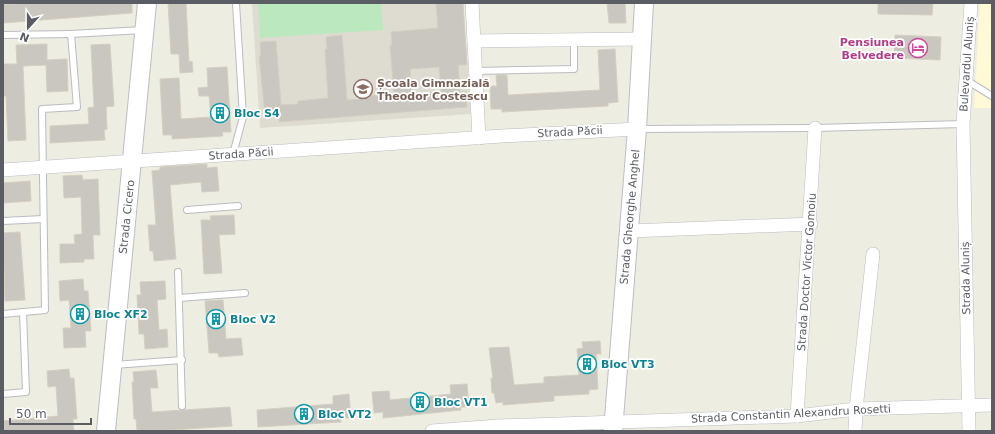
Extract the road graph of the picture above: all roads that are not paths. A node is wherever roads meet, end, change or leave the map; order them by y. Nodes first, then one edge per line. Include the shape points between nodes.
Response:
1 (147, 3) edge
2 (236, 3) edge
3 (472, 3) edge
4 (644, 3) edge
5 (970, 3) edge
6 (144, 30) junction
7 (71, 34) junction
8 (3, 35) edge
9 (641, 39) junction
10 (574, 40) junction
11 (474, 41) junction
12 (475, 71) junction
13 (966, 79) junction
14 (992, 96) edge
15 (963, 124) junction
16 (816, 128) junction
17 (637, 129) junction
18 (479, 138) junction
19 (233, 154) junction
20 (132, 161) junction
21 (42, 167) junction
22 (3, 170) edge
23 (238, 206) dead end
24 (187, 210) dead end
25 (43, 219) junction
26 (3, 221) edge
27 (811, 224) junction
28 (630, 231) junction
29 (873, 254) dead end
30 (178, 272) dead end
31 (245, 293) dead end
32 (179, 298) junction
33 (23, 312) junction
34 (3, 314) edge
35 (182, 360) junction
36 (112, 365) junction
37 (3, 394) edge
38 (182, 406) dead end
39 (969, 406) junction
40 (992, 406) edge
41 (856, 409) junction
42 (797, 416) junction
43 (613, 427) edge
44 (106, 431) edge
45 (432, 431) edge
46 (855, 431) edge
47 (969, 431) edge

1 - 6 main road, Strada Cicero
2 - 19 lane via 243,117
3 - 11 street
4 - 9 main road, Strada Gheorghe Anghel
5 - 13 street, Bulevardul Aluniș
6 - 7 lane
6 - 20 main road, Strada Cicero
7 - 8 lane
7 - 21 lane via 77,107 42,109
9 - 10 street
9 - 17 main road, Strada Gheorghe Anghel
10 - 11 street
10 - 12 lane via 574,69
11 - 12 street
12 - 18 street
13 - 14 lane
13 - 15 street, Bulevardul Aluniș
15 - 16 lane
15 - 39 street, Strada Aluniș
16 - 17 lane
16 - 27 street, Strada Doctor Victor Gomoiu
17 - 18 street, Strada Păcii
17 - 28 main road, Strada Gheorghe Anghel
18 - 19 street, Strada Păcii
19 - 20 street, Strada Păcii
20 - 21 street, Strada Păcii
20 - 36 main road, Strada Cicero
21 - 22 street, Strada Păcii
21 - 25 lane
23 - 24 lane
25 - 26 lane
25 - 33 lane via 45,310
27 - 28 street
27 - 42 street, Strada Doctor Victor Gomoiu
28 - 43 main road, Strada Gheorghe Anghel
29 - 41 street
30 - 32 lane
31 - 32 lane
32 - 35 lane
33 - 34 lane
33 - 37 lane via 26,392
35 - 36 lane
35 - 38 lane
36 - 44 main road, Strada Cicero
39 - 40 street, Strada Constantin Alexandru Rosetti
39 - 41 street, Strada Constantin Alexandru Rosetti
39 - 47 street, Strada Aluniș
41 - 42 street, Strada Constantin Alexandru Rosetti
41 - 46 street
42 - 43 street, Strada Constantin Alexandru Rosetti
43 - 45 street, Strada Constantin Alexandru Rosetti via 493,426

